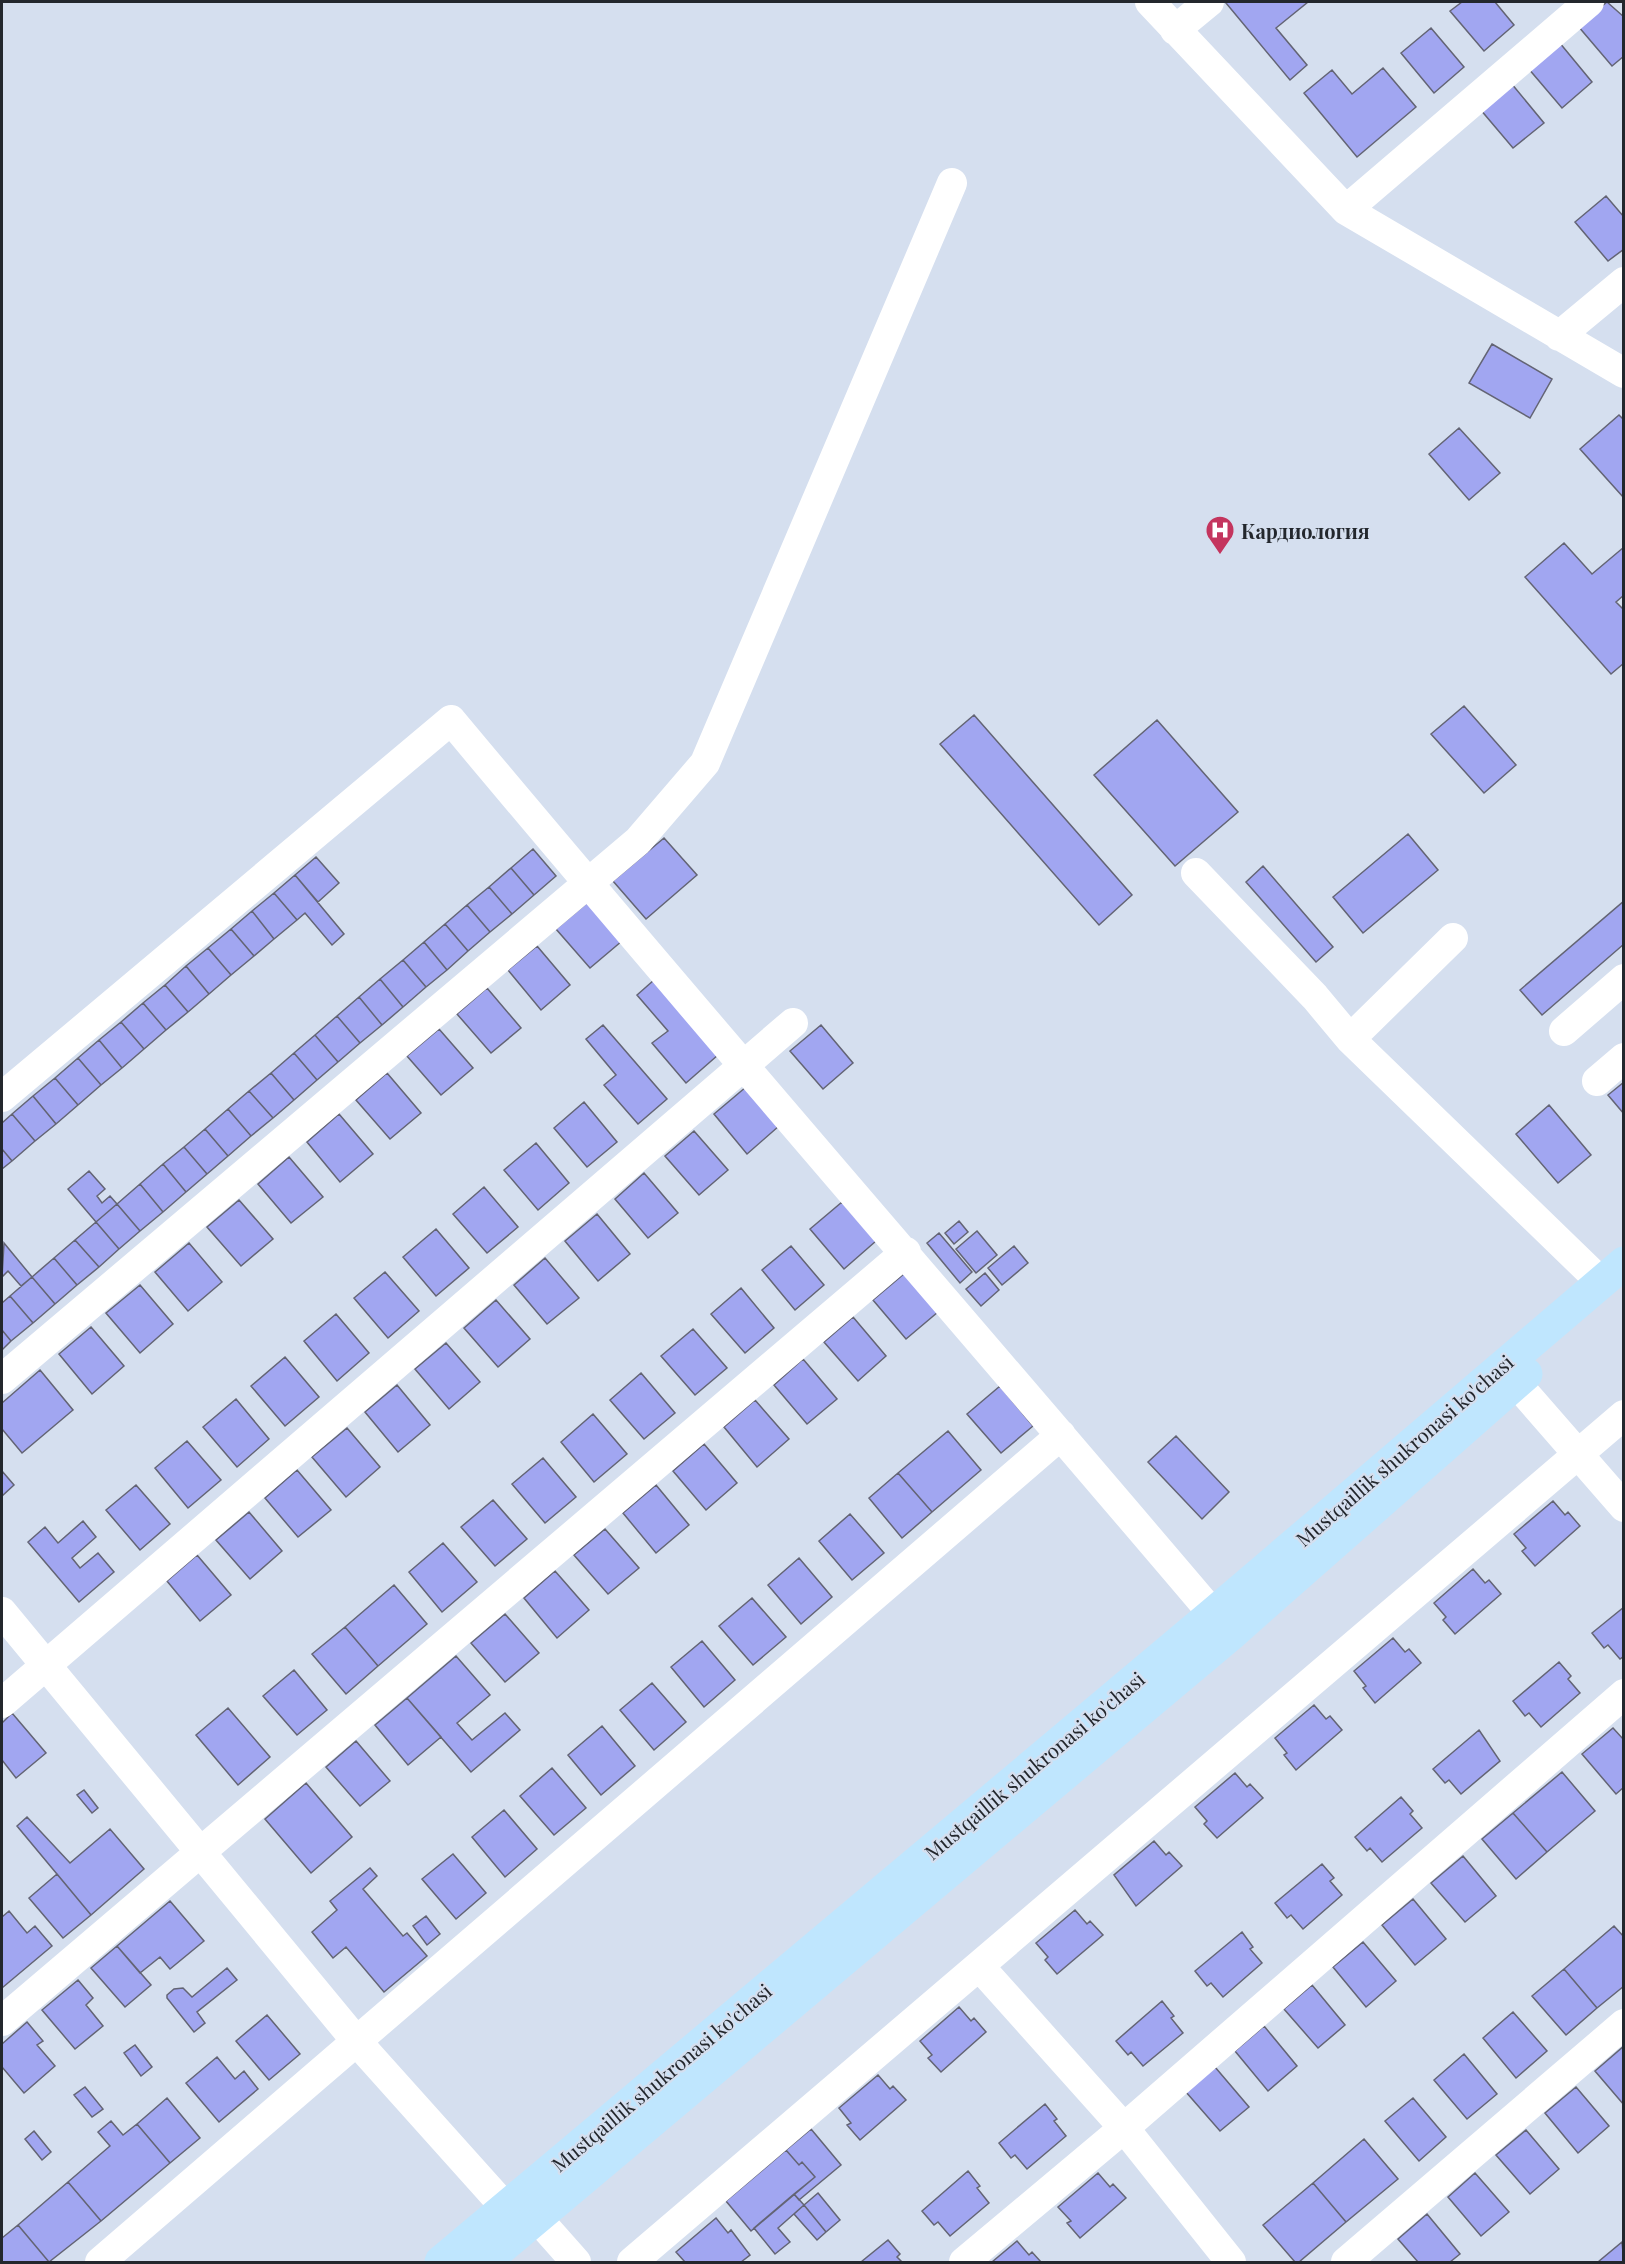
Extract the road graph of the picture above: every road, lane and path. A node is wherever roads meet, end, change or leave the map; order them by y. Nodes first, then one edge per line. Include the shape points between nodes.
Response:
1 (1150, 2) edge
2 (1209, 2) edge
3 (1589, 2) edge
4 (1175, 30) junction
5 (952, 183) dead end
6 (1346, 210) junction
7 (1623, 282) edge
8 (1559, 336) junction
9 (1623, 373) edge
10 (1196, 873) dead end
11 (587, 883) junction
12 (1453, 938) dead end
13 (1623, 980) edge
14 (793, 1023) dead end
15 (1564, 1031) dead end
16 (1350, 1040) junction
17 (1623, 1058) edge
18 (744, 1067) junction
19 (1597, 1081) dead end
20 (2, 1097) edge
21 (906, 1252) junction
22 (1616, 1279) edge
23 (2, 1379) edge
24 (1516, 1383) junction
25 (1623, 1415) edge
26 (1061, 1435) junction
27 (1578, 1454) junction
28 (1623, 1507) edge
29 (2, 1612) edge
30 (1213, 1614) junction
31 (46, 1665) junction
32 (1623, 1694) edge
33 (2, 1703) edge
34 (201, 1853) junction
35 (979, 1966) junction
36 (2, 2021) edge
37 (1623, 2025) edge
38 (358, 2043) junction
39 (1125, 2128) junction
40 (519, 2220) junction
41 (100, 2262) edge
42 (441, 2262) edge
43 (484, 2262) edge
44 (576, 2262) edge
45 (632, 2262) edge
46 (964, 2262) edge
47 (1231, 2262) edge
48 (1346, 2262) edge

1 - 4 street
2 - 4 street
3 - 6 street
4 - 6 street
5 - 11 street via 705,763 638,841
6 - 8 street
7 - 8 street
8 - 9 street
10 - 16 street via 1315,997
11 - 18 street
11 - 20 street via 451,720
11 - 23 street
12 - 16 street
13 - 15 street
14 - 18 street
16 - 22 street
17 - 19 street
18 - 21 street
18 - 31 street
21 - 26 street
21 - 34 street
22 - 24 main road, Mustqaillik shukronasi ko'chasi
22 - 30 main road, Mustqaillik shukronasi ko'chasi
24 - 27 street
24 - 40 main road, Mustqaillik shukronasi ko'chasi via 1231,1634
25 - 27 street
26 - 30 street
26 - 38 street
27 - 28 street
27 - 35 street
29 - 31 street
30 - 40 main road, Mustqaillik shukronasi ko'chasi
31 - 33 street
31 - 34 street
32 - 39 street
34 - 36 street
34 - 38 street
35 - 39 street
35 - 45 street
37 - 48 street
38 - 40 street
38 - 41 street
39 - 46 street
39 - 47 street
40 - 42 main road, Mustqaillik shukronasi ko'chasi
40 - 43 main road, Mustqaillik shukronasi ko'chasi
40 - 44 street

